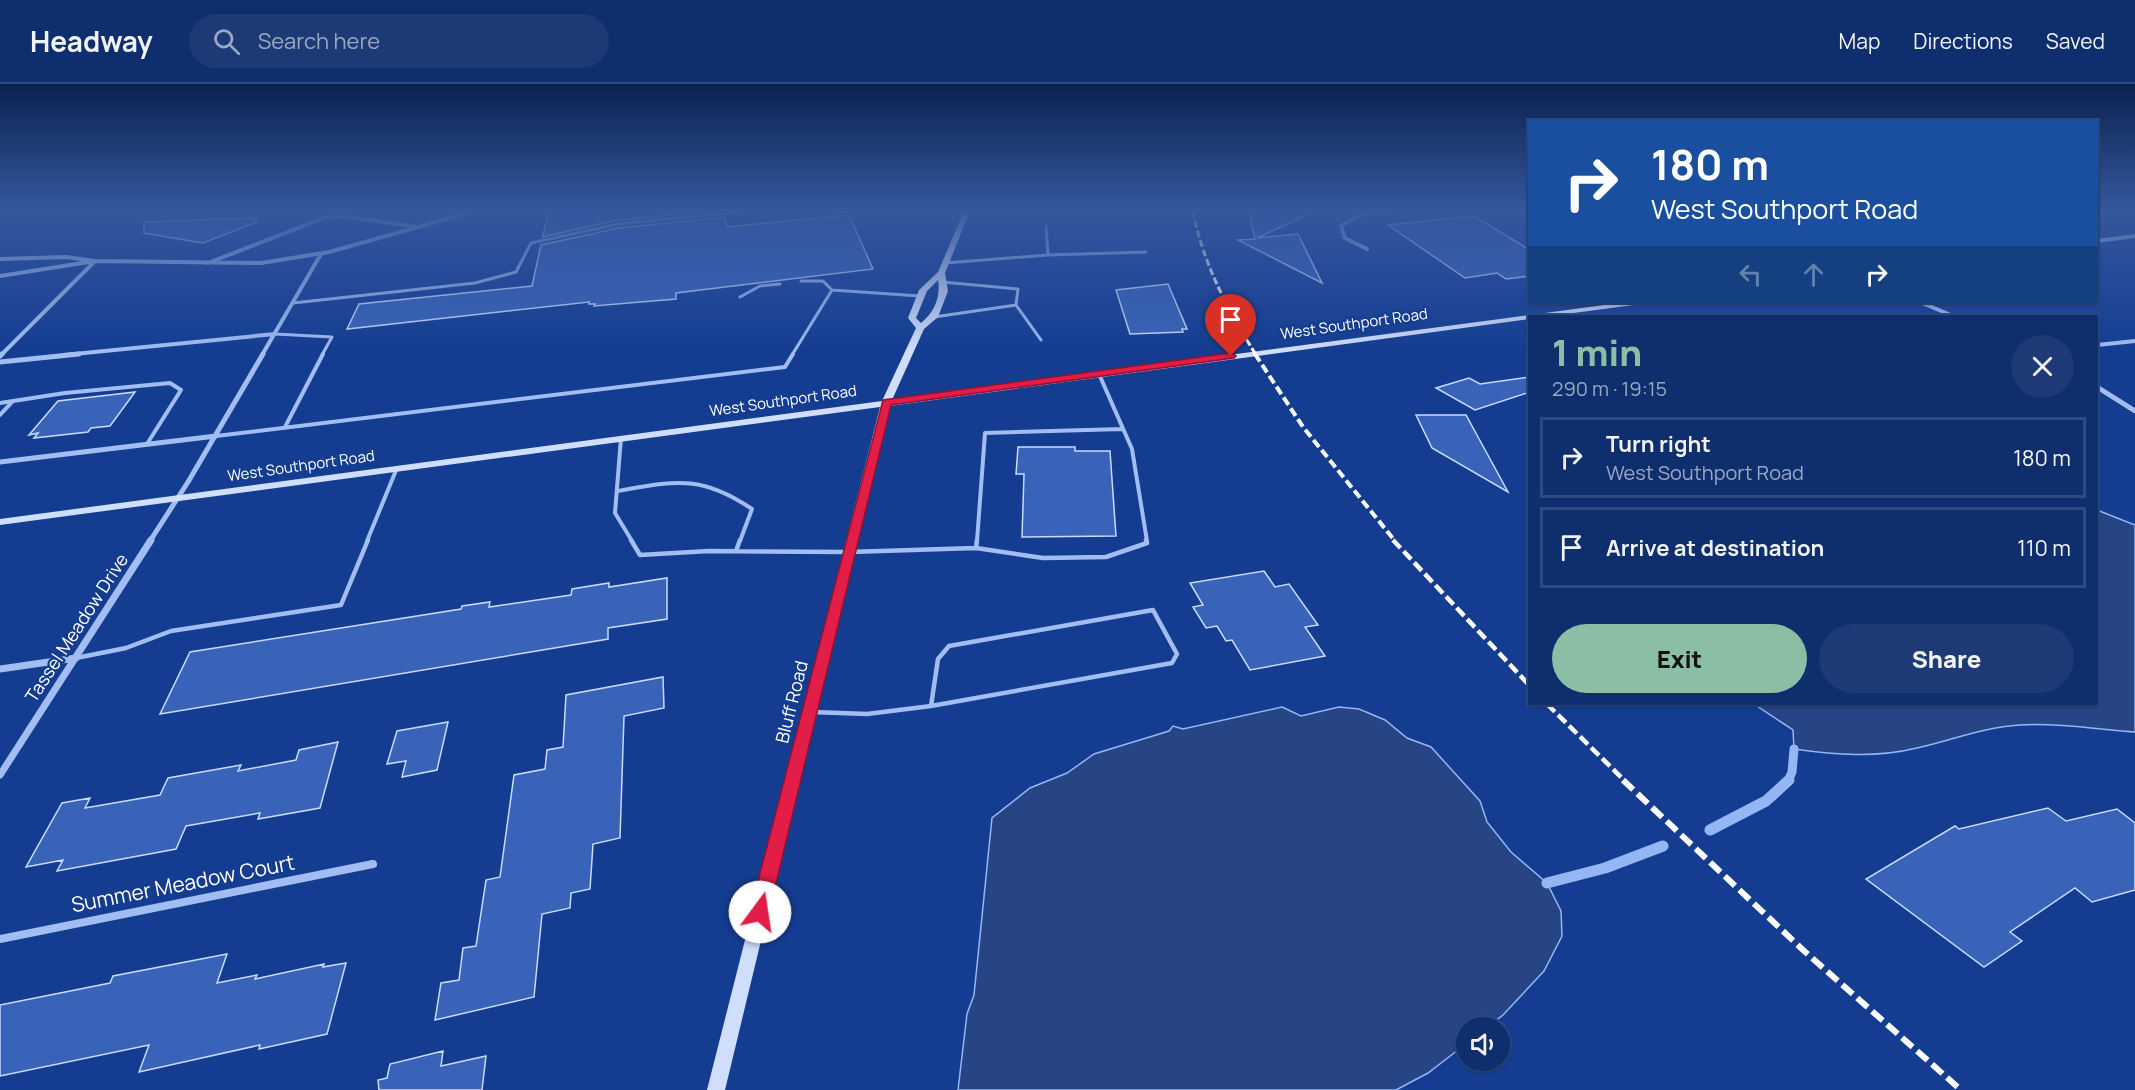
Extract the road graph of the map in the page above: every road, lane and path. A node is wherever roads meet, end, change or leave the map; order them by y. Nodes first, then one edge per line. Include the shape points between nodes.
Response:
1 (35, 258) edge
2 (73, 258) edge
3 (221, 258) edge
4 (293, 258) edge
5 (319, 258) edge
6 (523, 258) edge
7 (947, 258) edge
8 (1010, 258) edge
9 (0, 259) edge
10 (95, 261) junction
11 (945, 263) junction
12 (205, 264) junction
13 (0, 276) edge
14 (942, 278) junction
15 (801, 281) dead end
16 (780, 284) dead end
17 (832, 290) junction
18 (920, 296) junction
19 (740, 297) dead end
20 (293, 303) junction
21 (1633, 303) edge
22 (1922, 303) edge
23 (1016, 305) junction
24 (1543, 315) edge
25 (1951, 315) edge
26 (934, 317) junction
27 (1528, 317) edge
28 (920, 328) junction
29 (275, 334) junction
30 (1041, 340) dead end
31 (2135, 341) edge
32 (2098, 345) edge
33 (0, 356) edge
34 (0, 362) edge
35 (1099, 374) junction
36 (2098, 388) edge
37 (13, 401) junction
38 (886, 402) junction
39 (0, 403) edge
40 (2135, 411) edge
41 (0, 415) edge
42 (285, 427) junction
43 (1123, 429) junction
44 (216, 436) junction
45 (621, 438) junction
46 (147, 444) junction
47 (0, 462) edge
48 (397, 468) junction
49 (617, 491) junction
50 (179, 498) junction
51 (0, 522) edge
52 (976, 548) junction
53 (736, 551) junction
54 (849, 552) junction
55 (76, 658) junction
56 (0, 669) edge
57 (931, 706) junction
58 (809, 712) junction
59 (0, 775) edge
60 (373, 864) dead end
61 (0, 939) edge
62 (716, 1090) edge

1 - 9 street
2 - 10 street
3 - 12 street
4 - 12 street
5 - 20 street, Tassel Meadow Drive
6 - 20 lane via 516,272 475,283
7 - 11 main road
8 - 11 lane
10 - 12 street
10 - 13 street
10 - 33 street
11 - 14 main road
14 - 18 main road
14 - 23 lane via 1018,289
14 - 26 main road via 944,291
15 - 17 lane via 823,281
16 - 19 lane via 760,286
17 - 18 lane
17 - 42 lane via 785,367
18 - 28 main road, Bluff Road via 912,318
20 - 29 street, Tassel Meadow Drive
21 - 24 main road, West Southport Road
22 - 25 street
23 - 26 lane
23 - 30 lane
26 - 28 main road, Bluff Road
27 - 35 main road, West Southport Road
28 - 38 main road, Bluff Road
29 - 34 street
29 - 42 lane via 332,337
29 - 44 street, Tassel Meadow Drive
31 - 32 street
35 - 38 main road, West Southport Road
35 - 43 lane
36 - 40 street
37 - 39 lane
37 - 41 lane
37 - 46 lane via 170,383 181,390
38 - 45 main road, West Southport Road
38 - 54 main road, Bluff Road
42 - 44 lane
43 - 52 lane via 985,433
43 - 52 lane via 1132,449 1147,543 1106,557 1043,558
44 - 46 street
44 - 50 street, Tassel Meadow Drive
45 - 48 main road, West Southport Road
45 - 49 lane
46 - 47 street
48 - 50 main road, West Southport Road
48 - 55 lane via 341,605 171,631 126,648
49 - 53 lane via 615,513 640,555
49 - 53 lane via 674,481 702,482 733,494 752,509
50 - 51 main road, West Southport Road
50 - 55 street, Tassel Meadow Drive
52 - 54 lane
53 - 54 lane
54 - 58 main road, Bluff Road
55 - 56 street
55 - 59 street, Tassel Meadow Drive
57 - 57 lane via 1172,663 1177,654 1153,610 949,646 938,659
57 - 58 lane via 867,714
58 - 62 main road, Bluff Road
60 - 61 street, Summer Meadow Court

